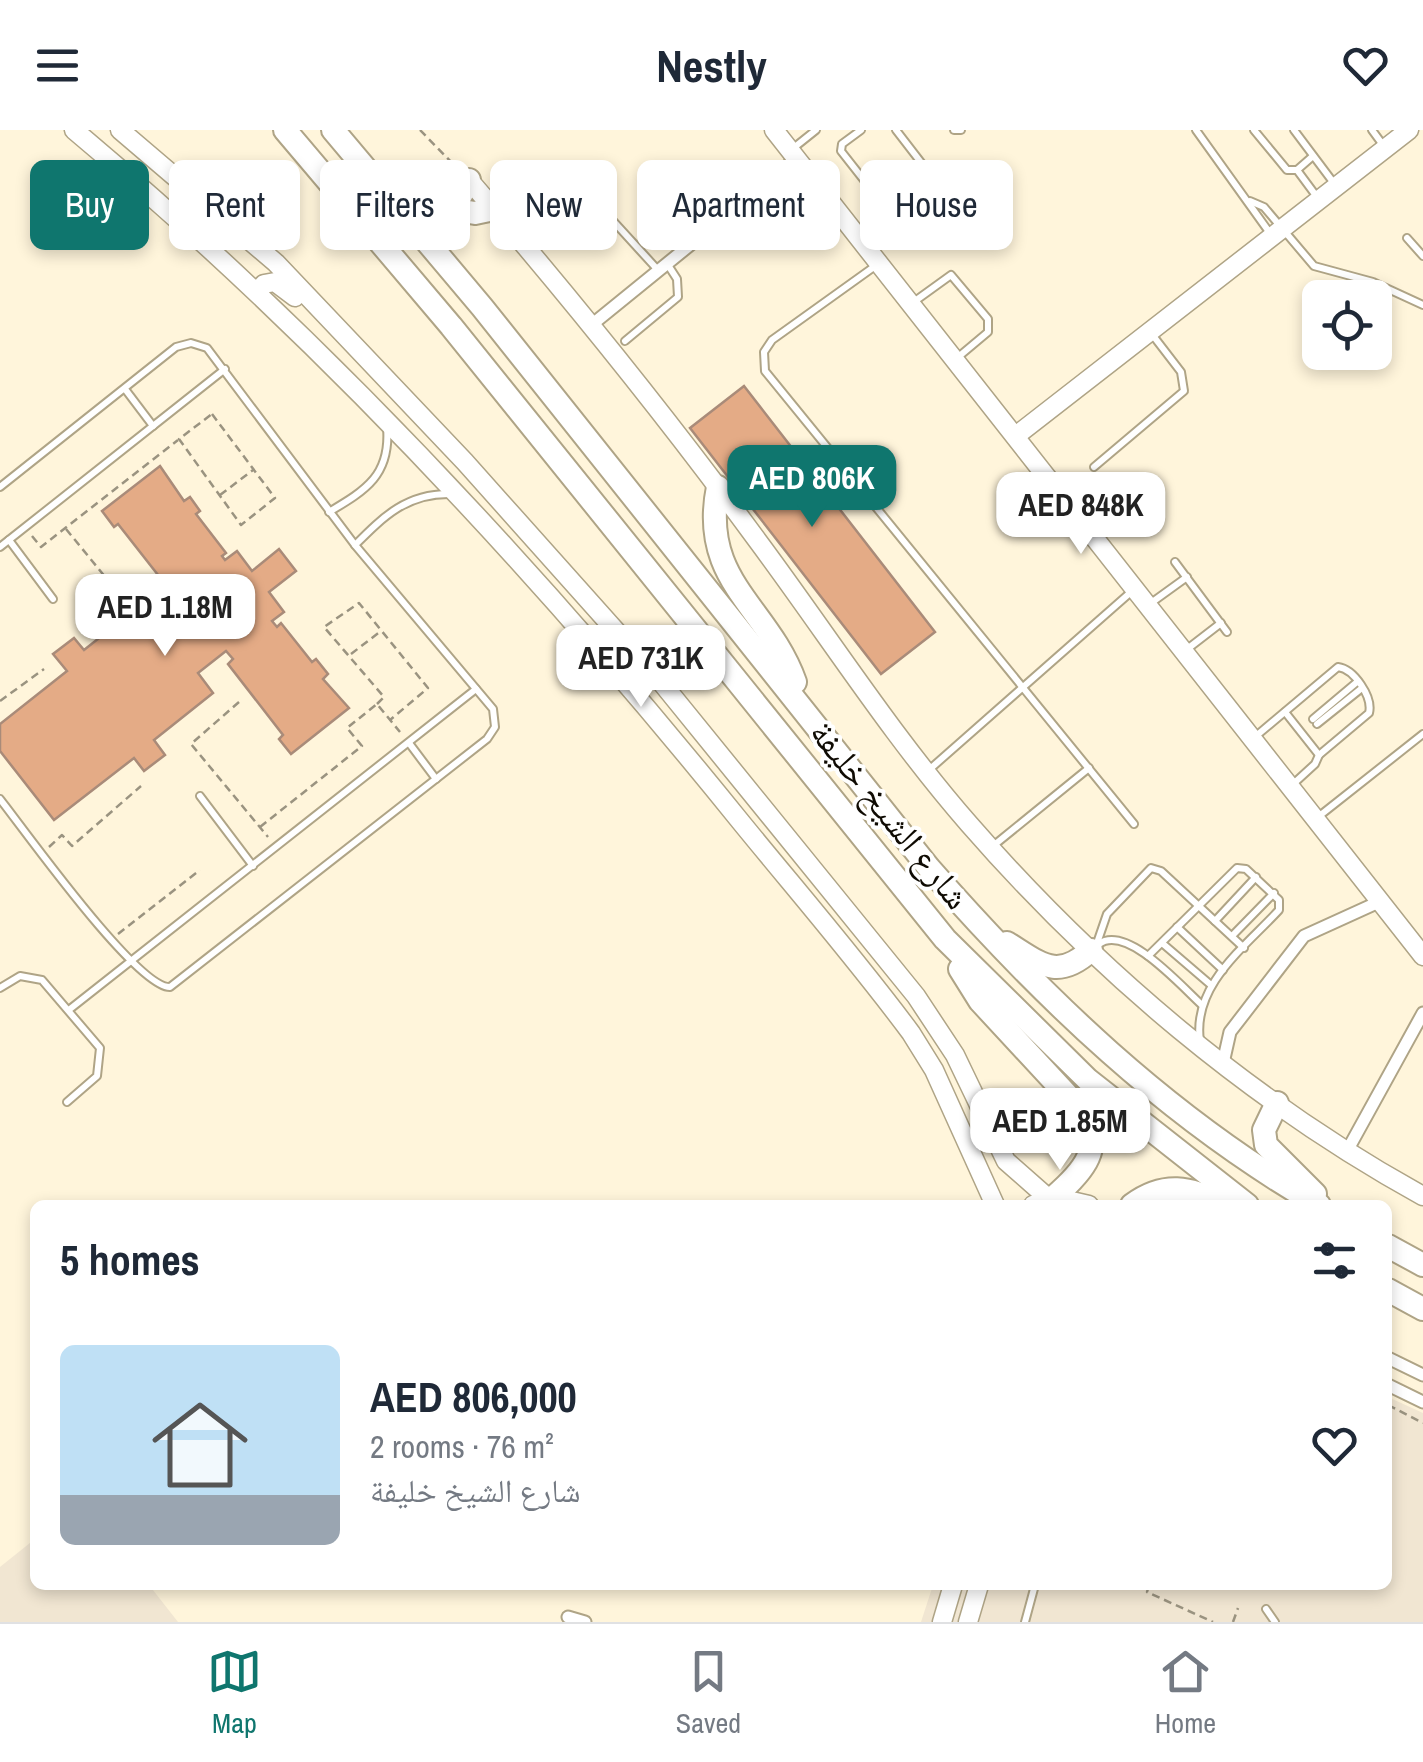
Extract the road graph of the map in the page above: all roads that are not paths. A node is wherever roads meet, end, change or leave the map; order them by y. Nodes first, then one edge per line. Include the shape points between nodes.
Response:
1 (74, 130) edge
2 (120, 130) edge
3 (286, 130) edge
4 (333, 130) edge
5 (774, 130) edge
6 (816, 130) edge
7 (861, 130) edge
8 (896, 130) edge
9 (1196, 130) edge
10 (1254, 130) edge
11 (1294, 130) edge
12 (1372, 130) edge
13 (1409, 130) edge
14 (1386, 148) junction
15 (794, 154) junction
16 (1313, 156) junction
17 (360, 160) edge
18 (919, 160) edge
19 (1297, 170) junction
20 (860, 175) edge
21 (470, 181) edge
22 (1337, 187) junction
23 (1320, 200) junction
24 (490, 204) edge
25 (617, 223) edge
26 (1277, 234) junction
27 (860, 237) edge
28 (1407, 238) dead end
29 (436, 250) edge
30 (530, 250) edge
31 (870, 250) edge
32 (1423, 256) edge
33 (880, 262) junction
34 (661, 266) junction
35 (258, 293) junction
36 (912, 304) junction
37 (1423, 305) edge
38 (590, 327) junction
39 (1150, 332) junction
40 (343, 333) junction
41 (625, 341) dead end
42 (956, 358) junction
43 (225, 369) junction
44 (125, 389) junction
45 (386, 421) junction
46 (152, 426) junction
47 (1017, 435) junction
48 (1094, 467) dead end
49 (0, 487) edge
50 (718, 488) junction
51 (455, 494) junction
52 (328, 512) junction
53 (9, 540) junction
54 (354, 545) junction
55 (0, 548) edge
56 (1175, 562) dead end
57 (1186, 577) junction
58 (1136, 588) junction
59 (53, 599) dead end
60 (1148, 605) junction
61 (1221, 624) junction
62 (1227, 632) dead end
63 (1184, 651) junction
64 (605, 654) junction
65 (657, 677) junction
66 (1359, 685) junction
67 (1023, 688) junction
68 (476, 689) junction
69 (798, 700) junction
70 (1285, 712) junction
71 (1315, 722) dead end
72 (1423, 734) edge
73 (1253, 739) junction
74 (409, 744) junction
75 (1319, 754) junction
76 (1089, 768) junction
77 (928, 772) junction
78 (436, 780) junction
79 (1290, 787) junction
80 (200, 796) dead end
81 (0, 799) edge
82 (1315, 819) junction
83 (1134, 824) dead end
84 (990, 848) junction
85 (253, 866) junction
86 (1256, 877) junction
87 (1274, 893) junction
88 (1381, 902) junction
89 (1199, 906) junction
90 (1215, 921) junction
91 (1177, 928) junction
92 (982, 929) junction
93 (1232, 936) junction
94 (945, 939) junction
95 (1162, 943) junction
96 (1094, 948) junction
97 (1244, 948) junction
98 (1148, 956) junction
99 (1423, 956) edge
100 (128, 960) junction
101 (1223, 970) junction
102 (1211, 985) junction
103 (0, 988) edge
104 (1202, 1005) junction
105 (70, 1009) junction
106 (1423, 1012) edge
107 (1202, 1047) junction
108 (1223, 1063) junction
109 (68, 1102) dead end
110 (1278, 1103) junction
111 (1347, 1151) junction
112 (1423, 1196) edge
113 (994, 1200) edge
114 (1045, 1200) edge
115 (1143, 1200) edge
116 (1211, 1200) edge
117 (1240, 1200) edge
118 (1313, 1200) edge
119 (1318, 1200) edge
120 (1392, 1248) edge
121 (1423, 1265) edge
122 (1392, 1292) edge
123 (1423, 1308) edge
124 (1392, 1360) edge
125 (1423, 1375) edge
126 (1392, 1387) edge
127 (1423, 1402) edge
128 (952, 1590) edge
129 (978, 1590) edge
130 (1034, 1590) edge
131 (1266, 1609) dead end
132 (568, 1617) dead end
133 (585, 1622) edge
134 (942, 1622) edge
135 (968, 1622) edge
136 (1024, 1622) edge
137 (1276, 1622) edge

1 - 35 street
2 - 40 street via 253,241
3 - 94 highway, شارع الشيخ خليفة
4 - 17 highway, شارع الشيخ خليفة
5 - 15 street
6 - 15 lane
7 - 20 lane via 841,151
8 - 18 lane
9 - 26 lane via 1254,214
10 - 19 lane via 1283,168
11 - 16 lane
12 - 14 lane
13 - 14 street
14 - 22 street
15 - 27 street
15 - 34 street
16 - 19 lane
16 - 22 lane
19 - 23 lane
21 - 24 street
22 - 23 street
23 - 26 street
25 - 34 lane
26 - 37 lane via 1314,266
26 - 39 street
28 - 32 lane
29 - 69 highway, شارع الشيخ خليفة
30 - 38 street
31 - 33 street
33 - 36 street
33 - 67 lane via 772,340 764,352 765,371
34 - 38 street
34 - 41 lane via 677,279 678,297
35 - 40 street via 269,282 280,284
35 - 45 street
36 - 42 street
36 - 42 lane via 947,276 967,292 991,325
38 - 50 street
39 - 47 street
39 - 48 lane via 1181,372 1184,390
40 - 65 street
42 - 47 street
43 - 44 lane via 206,348 183,344
43 - 46 lane
43 - 52 lane
44 - 46 lane
44 - 49 lane
45 - 51 street
45 - 52 lane via 388,452 377,479
46 - 53 lane
47 - 58 street
50 - 69 highway via 714,528 721,562 789,667
50 - 77 street
51 - 54 lane via 411,500
51 - 64 street
52 - 54 lane
53 - 55 lane
53 - 59 lane
54 - 68 lane
56 - 57 lane
57 - 60 lane
57 - 61 lane
58 - 60 street
58 - 67 lane
60 - 63 street
61 - 62 lane
61 - 63 lane
63 - 73 street
64 - 65 street via 646,686 656,686
64 - 113 street via 910,1033
65 - 114 street via 916,996 956,1055 1006,1160
66 - 70 lane via 1347,668 1338,667
66 - 71 lane
66 - 75 lane via 1370,712
67 - 76 lane
67 - 77 lane
68 - 74 lane
68 - 78 lane via 495,715 492,734
69 - 92 highway, شارع الشيخ خليفة
70 - 73 lane
70 - 75 lane
72 - 82 lane
73 - 79 street
74 - 78 lane
74 - 85 lane
75 - 79 lane
76 - 83 lane
76 - 84 lane
77 - 84 street
78 - 100 lane via 177,985 156,986
79 - 82 street
80 - 85 lane
81 - 100 lane
82 - 88 street
84 - 96 street
85 - 100 lane
86 - 87 lane
86 - 89 lane via 1237,868
86 - 90 lane
87 - 93 lane
87 - 97 lane via 1279,910
88 - 99 street
88 - 108 street via 1304,936 1230,1032
89 - 90 lane
89 - 91 lane
89 - 96 lane via 1161,870 1146,870 1107,914
90 - 93 lane
91 - 95 lane
91 - 101 lane
92 - 96 highway via 1048,966 1073,964
92 - 118 highway, شارع الشيخ خليفة via 1072,1021 1154,1090 1233,1152
93 - 97 lane
94 - 114 highway via 974,994 1090,1127 1085,1168
94 - 117 highway, شارع الشيخ خليفة via 1088,1080
95 - 98 lane
95 - 102 lane
96 - 98 lane via 1117,939
96 - 107 street
97 - 101 lane
98 - 104 lane
100 - 105 lane
101 - 102 lane
102 - 104 lane
103 - 105 lane via 12,978 35,977
104 - 107 lane
105 - 109 lane via 100,1048 101,1062 92,1081
106 - 111 street
107 - 108 street
108 - 110 street
110 - 111 street
110 - 119 highway via 1264,1130 1266,1145
111 - 112 street
115 - 116 highway via 1168,1188
120 - 121 highway
122 - 123 highway
124 - 125 street
126 - 127 street
128 - 134 street
129 - 135 street
130 - 136 lane
131 - 137 lane
132 - 133 street

